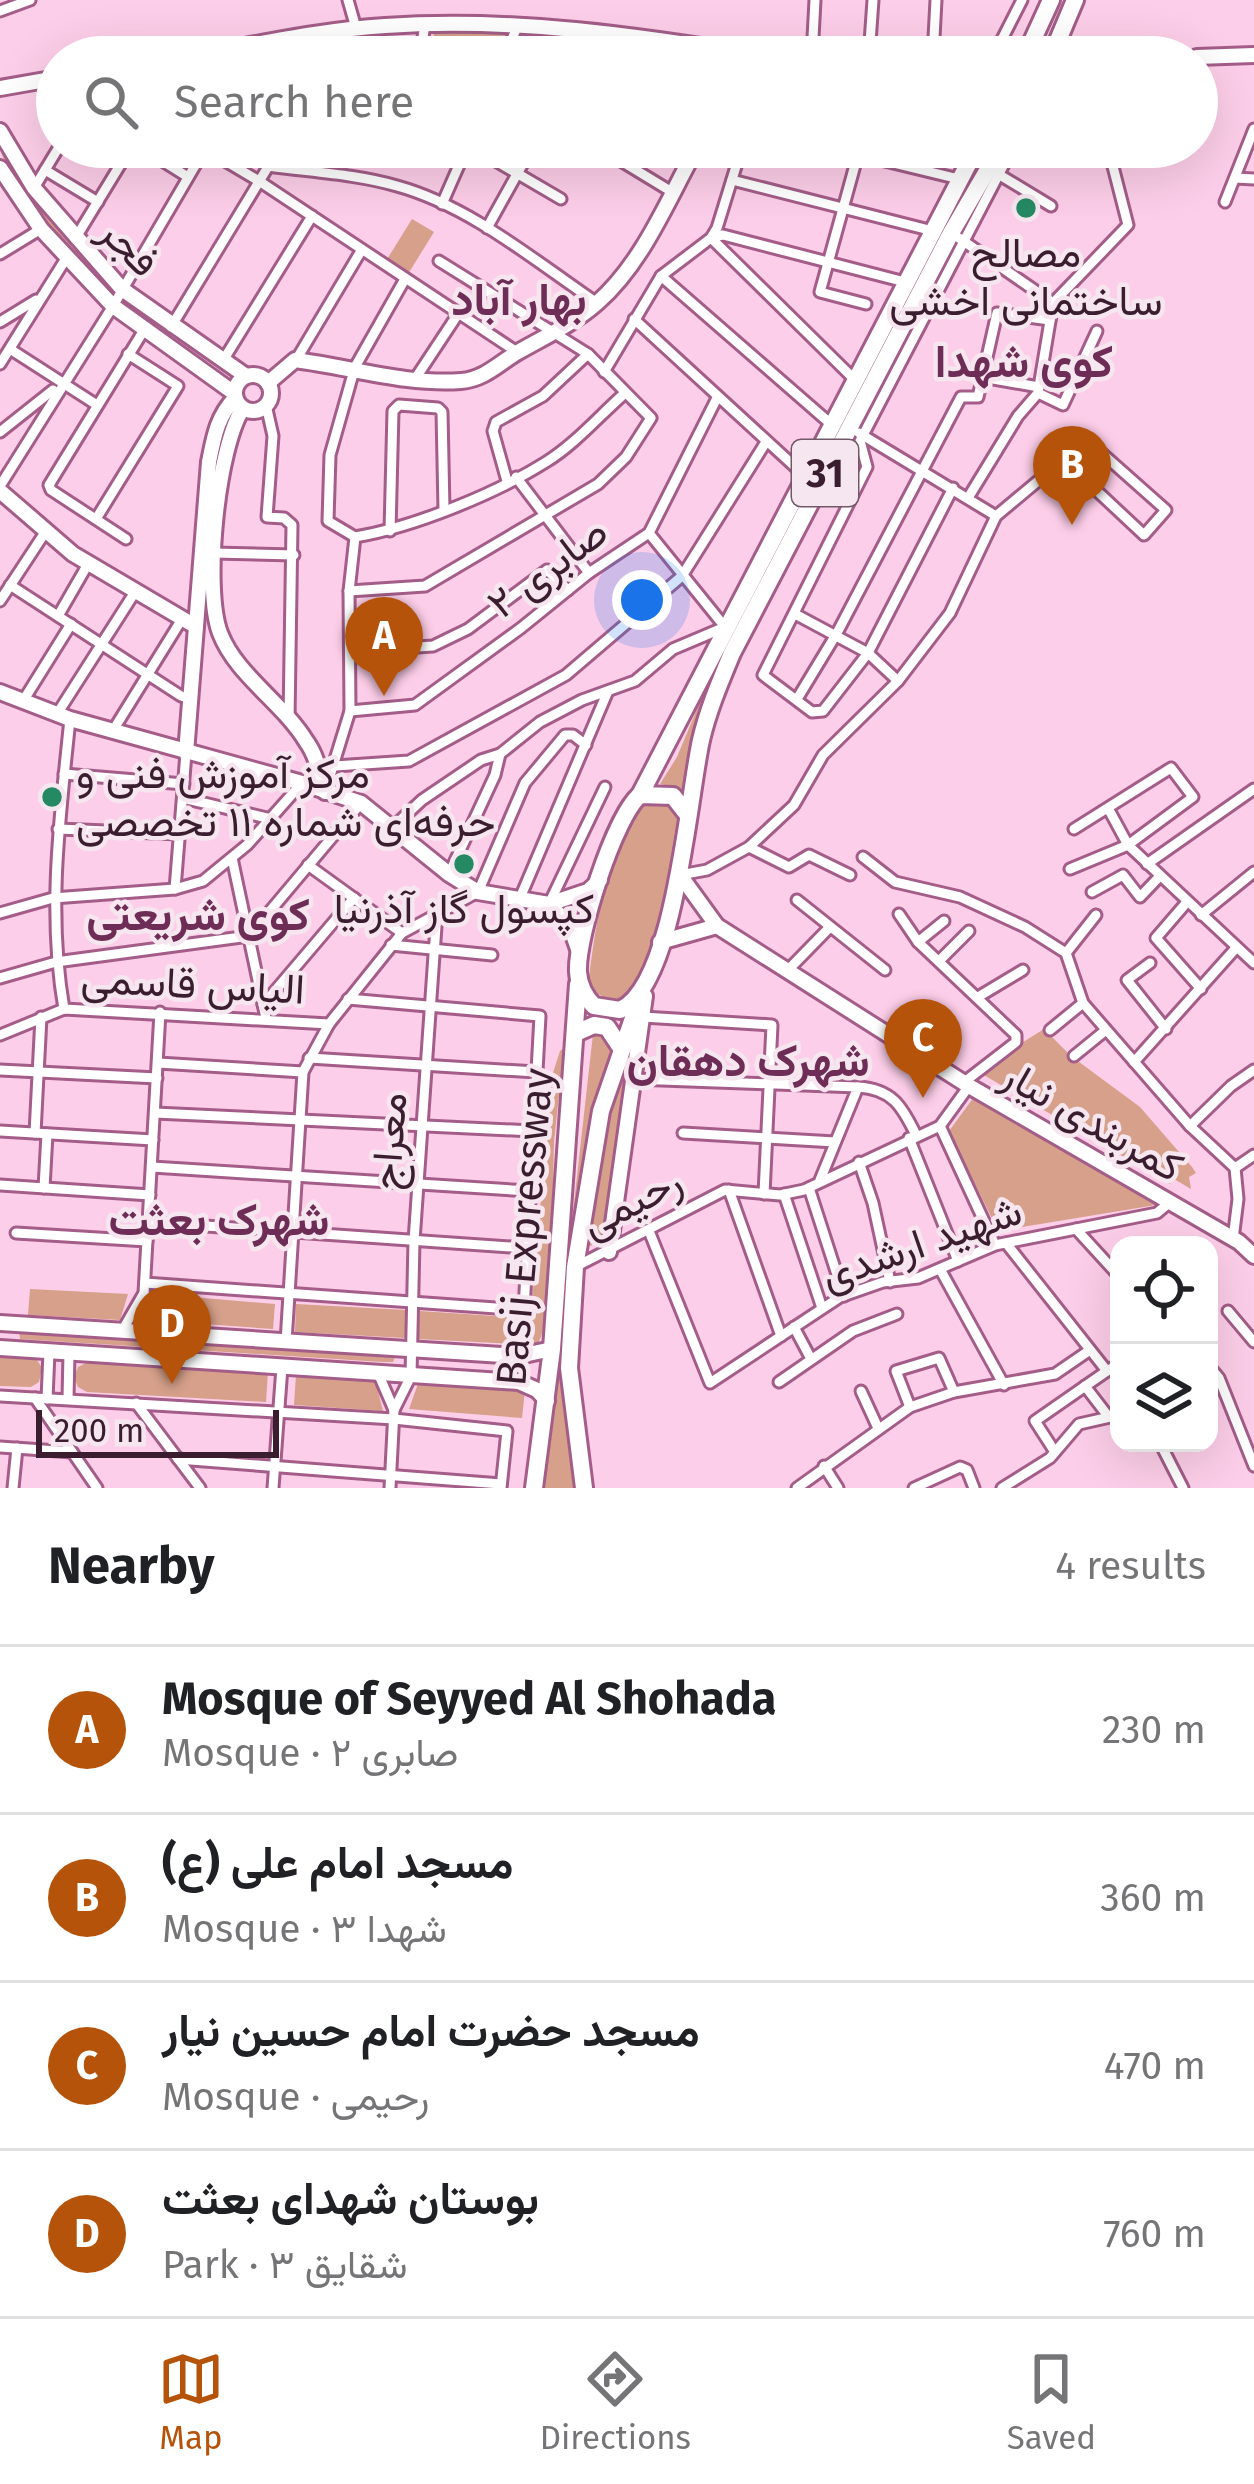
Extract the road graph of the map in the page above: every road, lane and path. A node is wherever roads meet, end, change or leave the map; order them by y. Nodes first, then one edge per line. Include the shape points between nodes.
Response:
1 (30, 0) edge
2 (348, 0) edge
3 (815, 0) edge
4 (872, 0) edge
5 (936, 0) edge
6 (1022, 0) edge
7 (1051, 0) edge
8 (1075, 0) edge
9 (0, 11) edge
10 (425, 24) junction
11 (518, 24) junction
12 (1012, 25) junction
13 (356, 28) junction
14 (593, 32) junction
15 (321, 34) joint
16 (313, 36) edge
17 (423, 36) edge
18 (513, 36) edge
19 (591, 36) edge
20 (620, 36) edge
21 (813, 36) edge
22 (870, 36) edge
23 (934, 36) edge
24 (1003, 36) edge
25 (1029, 36) edge
26 (1035, 36) edge
27 (1060, 36) edge
28 (1254, 55) edge
29 (1218, 56) edge
30 (36, 82) edge
31 (0, 88) edge
32 (1254, 129) edge
33 (0, 131) edge
34 (118, 168) edge
35 (174, 168) edge
36 (193, 168) edge
37 (238, 168) edge
38 (267, 168) edge
39 (281, 168) edge
40 (460, 168) edge
41 (510, 168) edge
42 (520, 168) edge
43 (633, 168) edge
44 (686, 168) edge
45 (735, 168) edge
46 (854, 168) edge
47 (920, 168) edge
48 (965, 168) edge
49 (988, 168) edge
50 (1001, 168) edge
51 (1113, 168) edge
52 (45, 170) joint
53 (518, 172) junction
54 (2, 174) edge
55 (998, 174) junction
56 (188, 177) junction
57 (1235, 178) junction
58 (1254, 178) edge
59 (959, 179) junction
60 (731, 180) junction
61 (259, 181) junction
62 (34, 188) junction
63 (672, 192) junction
64 (561, 199) dead end
65 (98, 202) junction
66 (1225, 202) dead end
67 (442, 204) junction
68 (1051, 206) dead end
69 (843, 210) junction
70 (312, 216) junction
71 (487, 228) junction
72 (41, 229) junction
73 (949, 234) junction
74 (711, 238) junction
75 (75, 239) junction
76 (361, 251) junction
77 (0, 254) edge
78 (67, 256) junction
79 (440, 261) dead end
80 (828, 263) junction
81 (661, 276) junction
82 (405, 279) junction
83 (905, 282) junction
84 (122, 290) junction
85 (42, 296) junction
86 (597, 303) junction
87 (1053, 303) junction
88 (866, 304) dead end
89 (113, 306) junction
90 (903, 306) junction
91 (458, 314) junction
92 (634, 319) junction
93 (1050, 320) junction
94 (0, 322) edge
95 (171, 326) junction
96 (144, 330) junction
97 (1097, 331) dead end
98 (555, 334) junction
99 (10, 349) junction
100 (517, 352) junction
101 (128, 354) junction
102 (588, 354) junction
103 (224, 359) junction
104 (296, 360) junction
105 (0, 364) edge
106 (356, 367) junction
107 (604, 372) junction
108 (246, 376) junction
109 (982, 377) junction
110 (415, 380) junction
111 (855, 380) junction
112 (62, 382) junction
113 (268, 383) junction
114 (1039, 390) junction
115 (624, 394) junction
116 (718, 398) junction
117 (237, 400) junction
118 (97, 405) junction
119 (266, 405) junction
120 (848, 429) junction
121 (0, 432) edge
122 (766, 442) junction
123 (1065, 461) junction
124 (215, 468) junction
125 (923, 471) junction
126 (805, 475) junction
127 (511, 479) junction
128 (0, 488) edge
129 (953, 488) junction
130 (968, 498) junction
131 (444, 510) junction
132 (997, 515) junction
133 (542, 516) junction
134 (96, 519) junction
135 (46, 531) junction
136 (390, 531) junction
137 (649, 533) junction
138 (355, 537) junction
139 (126, 539) dead end
140 (214, 553) junction
141 (294, 555) junction
142 (88, 564) junction
143 (589, 573) junction
144 (682, 576) junction
145 (10, 585) junction
146 (568, 590) junction
147 (349, 591) junction
148 (135, 592) junction
149 (0, 601) edge
150 (795, 614) junction
151 (58, 616) junction
152 (189, 622) junction
153 (71, 624) junction
154 (724, 627) junction
155 (837, 633) junction
156 (101, 644) junction
157 (352, 651) junction
158 (868, 653) junction
159 (147, 674) junction
160 (898, 682) junction
161 (608, 691) junction
162 (0, 692) edge
163 (191, 699) junction
164 (796, 699) junction
165 (22, 700) junction
166 (350, 711) junction
167 (64, 717) junction
168 (289, 719) junction
169 (112, 732) junction
170 (586, 745) junction
171 (186, 754) junction
172 (500, 754) junction
173 (335, 766) junction
174 (64, 774) junction
175 (302, 783) junction
176 (184, 784) junction
177 (604, 787) dead end
178 (1254, 789) edge
179 (326, 792) junction
180 (640, 795) junction
181 (183, 798) junction
182 (361, 803) junction
183 (1108, 808) junction
184 (687, 814) junction
185 (272, 819) junction
186 (393, 827) junction
187 (58, 829) junction
188 (1075, 829) dead end
189 (179, 834) junction
190 (1128, 845) junction
191 (749, 848) junction
192 (863, 857) dead end
193 (232, 858) junction
194 (1147, 864) junction
195 (308, 865) junction
196 (1070, 869) dead end
197 (1254, 872) edge
198 (449, 874) junction
199 (680, 875) junction
200 (850, 875) dead end
201 (1160, 876) junction
202 (601, 880) junction
203 (175, 889) junction
204 (478, 892) junction
205 (1092, 892) dead end
206 (53, 898) junction
207 (353, 898) junction
208 (520, 898) junction
209 (797, 900) dead end
210 (1187, 902) junction
211 (549, 904) junction
212 (437, 912) junction
213 (0, 913) edge
214 (898, 914) dead end
215 (1096, 915) dead end
216 (1201, 915) junction
217 (944, 921) dead end
218 (717, 926) junction
219 (830, 927) junction
220 (969, 931) dead end
221 (402, 933) junction
222 (249, 936) junction
223 (660, 942) junction
224 (918, 942) junction
225 (392, 945) junction
226 (1236, 947) junction
227 (435, 952) junction
228 (1066, 953) junction
229 (492, 956) dead end
230 (940, 960) junction
231 (56, 962) junction
232 (579, 962) junction
233 (1150, 963) dead end
234 (1254, 963) edge
235 (788, 970) junction
236 (885, 970) dead end
237 (1023, 970) dead end
238 (0, 978) edge
239 (644, 987) junction
240 (1201, 989) junction
241 (978, 998) junction
242 (348, 999) junction
243 (1083, 1003) junction
244 (263, 1005) junction
245 (430, 1006) junction
246 (64, 1009) junction
247 (160, 1012) junction
248 (41, 1017) junction
249 (643, 1017) junction
250 (266, 1018) junction
251 (329, 1024) junction
252 (1166, 1029) junction
253 (1049, 1030) dead end
254 (1106, 1030) junction
255 (576, 1034) junction
256 (0, 1035) edge
257 (621, 1048) junction
258 (1074, 1056) dead end
259 (309, 1058) junction
260 (1134, 1062) junction
261 (158, 1063) junction
262 (427, 1067) junction
263 (0, 1070) edge
264 (1254, 1070) edge
265 (38, 1071) junction
266 (303, 1072) junction
267 (536, 1072) junction
268 (157, 1078) junction
269 (634, 1079) junction
270 (966, 1084) junction
271 (769, 1086) junction
272 (858, 1087) junction
273 (155, 1113) junction
274 (299, 1122) junction
275 (423, 1126) junction
276 (940, 1126) junction
277 (1190, 1126) junction
278 (0, 1131) edge
279 (533, 1131) junction
280 (683, 1133) dead end
281 (41, 1134) junction
282 (913, 1136) junction
283 (766, 1138) junction
284 (153, 1140) junction
285 (835, 1142) junction
286 (1254, 1155) edge
287 (859, 1162) junction
288 (152, 1167) junction
289 (1235, 1168) junction
290 (296, 1174) junction
291 (418, 1184) junction
292 (0, 1185) edge
293 (814, 1185) junction
294 (44, 1188) junction
295 (729, 1190) junction
296 (529, 1192) junction
297 (764, 1194) junction
298 (784, 1194) junction
299 (150, 1195) junction
300 (1170, 1202) junction
301 (148, 1222) junction
302 (1076, 1229) junction
303 (649, 1231) junction
304 (16, 1233) dead end
305 (292, 1233) junction
306 (1234, 1239) junction
307 (147, 1240) junction
308 (414, 1241) junction
309 (1000, 1244) junction
310 (526, 1247) junction
311 (609, 1252) junction
312 (1253, 1254) edge
313 (958, 1262) junction
314 (1110, 1266) edge
315 (575, 1267) junction
316 (940, 1269) junction
317 (890, 1282) junction
318 (145, 1288) junction
319 (289, 1294) junction
320 (844, 1296) junction
321 (413, 1300) junction
322 (822, 1308) junction
323 (1228, 1311) dead end
324 (897, 1314) dead end
325 (5, 1324) edge
326 (794, 1328) junction
327 (122, 1331) junction
328 (158, 1334) junction
329 (781, 1336) junction
330 (286, 1342) junction
331 (1254, 1342) edge
332 (412, 1348) junction
333 (5, 1349) edge
334 (552, 1349) junction
335 (1090, 1350) junction
336 (49, 1352) junction
337 (69, 1353) junction
338 (810, 1358) junction
339 (282, 1367) junction
340 (1110, 1369) edge
341 (1106, 1371) junction
342 (378, 1373) junction
343 (411, 1376) junction
344 (1218, 1376) edge
345 (779, 1382) dead end
346 (1004, 1384) junction
347 (1085, 1386) junction
348 (861, 1391) dead end
349 (954, 1392) junction
350 (0, 1396) edge
351 (41, 1398) junction
352 (68, 1399) junction
353 (547, 1401) junction
354 (136, 1403) junction
355 (910, 1407) junction
356 (279, 1411) junction
357 (1110, 1413) edge
358 (394, 1414) junction
359 (1110, 1417) edge
360 (878, 1428) junction
361 (0, 1447) edge
362 (16, 1448) junction
363 (72, 1452) junction
364 (1055, 1452) junction
365 (1165, 1452) edge
366 (178, 1459) junction
367 (1253, 1460) edge
368 (275, 1466) junction
369 (824, 1466) junction
370 (391, 1474) junction
371 (501, 1486) edge
372 (14, 1488) edge
373 (97, 1488) edge
374 (200, 1488) edge
375 (273, 1488) edge
376 (390, 1488) edge
377 (534, 1488) edge
378 (584, 1488) edge
379 (797, 1488) edge
380 (838, 1488) edge
381 (914, 1488) edge
382 (974, 1488) edge
383 (1001, 1488) edge
384 (1183, 1488) edge

1 - 9 street
2 - 13 street
3 - 21 street
4 - 22 street
5 - 23 street
6 - 12 street
7 - 26 highway
8 - 27 highway
10 - 11 main road
10 - 13 main road
10 - 17 street
11 - 14 main road
11 - 18 street
12 - 24 street
12 - 25 street
13 - 15 main road
14 - 19 street
14 - 20 main road
15 - 16 main road
28 - 29 main road
30 - 31 main road
32 - 57 street
33 - 62 main road, فجر
34 - 65 street
35 - 56 street
36 - 56 street
37 - 61 street
38 - 61 street
39 - 67 street via 397,186
40 - 67 street
41 - 53 street
42 - 53 street
43 - 63 street
44 - 63 main road
45 - 60 street
46 - 69 street
47 - 59 street
48 - 59 highway, 31
49 - 73 highway, 31
50 - 55 street
51 - 87 street via 1128,224
52 - 62 street
52 - 65 street
53 - 64 street
53 - 71 street
54 - 72 main road, فجر
55 - 68 street
55 - 73 street
56 - 84 street
57 - 58 street
57 - 66 street
59 - 73 highway, 31
60 - 69 street
60 - 74 street
61 - 70 street
61 - 95 street
62 - 75 main road, فجر
63 - 86 main road via 628,272
65 - 75 street
67 - 71 street
69 - 73 street
69 - 80 street
70 - 76 street
70 - 103 street
71 - 86 street
72 - 77 street
72 - 78 main road, فجر
73 - 83 highway, 31
73 - 87 street
73 - 90 highway, 31
73 - 120 street
74 - 80 street
74 - 81 street
74 - 111 street
75 - 84 main road, فجر
76 - 82 street
76 - 104 street
78 - 85 street
78 - 89 main road, فجر
79 - 98 street
80 - 83 street
80 - 88 street via 820,292
81 - 92 street
81 - 120 street
82 - 91 street
82 - 106 street
83 - 90 highway, 31
84 - 89 street
84 - 95 main road, فجر
85 - 94 street
85 - 99 street
86 - 98 main road
87 - 93 street
89 - 96 main road, فجر
89 - 112 street
90 - 111 highway, 31
90 - 120 highway, 31
91 - 100 street
91 - 110 street
92 - 107 street
92 - 116 street
93 - 109 street via 997,313
93 - 114 street
95 - 103 main road, فجر
96 - 101 street
96 - 117 main road, فجر
97 - 114 street via 1063,405
98 - 100 main road
98 - 102 street
99 - 105 street
99 - 112 street
100 - 110 main road via 471,380
101 - 118 street
101 - 134 street via 178,386
102 - 107 street
102 - 127 street via 543,396 496,422
103 - 108 main road, فجر
104 - 106 main road
104 - 113 main road
106 - 110 main road
106 - 138 street via 331,455 328,520
107 - 115 street
108 - 113 main road
108 - 117 main road
109 - 114 street
109 - 125 street via 978,397 961,397
111 - 120 highway, 31
112 - 118 street
112 - 121 street
112 - 128 street
113 - 119 main road
114 - 130 street
115 - 127 street via 549,461
115 - 133 street via 651,418 638,439 598,484
116 - 122 street
116 - 137 street, صابری ۲
117 - 119 main road via 258,411
117 - 124 main road via 215,430
118 - 134 street via 49,488
119 - 141 street via 273,428 267,517 289,520
120 - 125 street
120 - 126 highway, 31
120 - 150 street via 867,467
120 - 184 highway, 31 via 732,652 708,712
122 - 126 street
122 - 144 street
123 - 123 street via 1087,440 1166,510 1144,535
123 - 132 street
124 - 140 main road
124 - 152 main road
125 - 129 street
125 - 155 street
126 - 154 highway, 31
127 - 131 street
127 - 133 street
128 - 135 main road
129 - 130 street
129 - 158 street
130 - 132 street
131 - 136 street
131 - 136 street via 442,412 399,405
132 - 160 street via 950,613
133 - 143 street
133 - 147 street via 425,586
134 - 139 street
135 - 142 main road
135 - 145 street
136 - 138 street
137 - 143 street, صابری ۲
137 - 144 street
138 - 147 street
140 - 141 street
140 - 168 main road via 219,631
141 - 168 street
142 - 148 main road
142 - 151 street
143 - 146 street, صابری ۲
144 - 154 street
144 - 173 street via 566,674 409,761
145 - 149 street
145 - 151 street
146 - 157 street via 547,570 433,646
146 - 166 street, صابری ۲ via 415,705
147 - 157 street
148 - 152 main road
148 - 156 street
150 - 155 street
150 - 164 street via 763,675
151 - 153 street
152 - 159 street
152 - 163 main road
153 - 156 street
153 - 165 street
154 - 161 street
154 - 180 highway, 31
155 - 158 street
155 - 164 street
156 - 159 street
156 - 167 street
157 - 166 street
158 - 160 street
158 - 164 street via 823,711
159 - 163 street
159 - 169 street
160 - 191 street via 823,755 794,805
161 - 170 street
161 - 172 street via 540,722
162 - 165 main road
163 - 171 main road
165 - 167 main road
166 - 173 street
167 - 169 main road
167 - 174 street
168 - 179 main road via 314,754
169 - 171 main road
170 - 204 street via 566,735 525,783
170 - 208 street
171 - 175 main road
171 - 176 street
172 - 186 street
172 - 198 street
173 - 179 street
174 - 176 street
174 - 187 street
175 - 179 main road
175 - 185 street
176 - 181 street
177 - 211 street
178 - 194 street
179 - 182 main road
180 - 184 highway via 673,796
180 - 202 highway, Basij Expressway via 622,817
181 - 185 street
181 - 189 street
182 - 186 main road
182 - 195 street
183 - 188 street
183 - 190 street
183 - 190 street via 1172,768 1193,797
184 - 199 highway, Basij Expressway
185 - 193 street
186 - 198 main road
187 - 189 street
187 - 206 street
189 - 203 street
190 - 194 street
190 - 196 street
191 - 199 street
191 - 200 street via 789,867 809,856
192 - 228 street via 895,882 960,897
193 - 203 street via 203,881
193 - 222 street
194 - 201 street
195 - 207 street
195 - 222 street
197 - 216 street
198 - 204 main road
199 - 218 main road
199 - 223 highway, Basij Expressway
201 - 205 street via 1140,897 1123,875
201 - 210 street
202 - 211 main road
202 - 232 highway, Basij Expressway
203 - 206 street
204 - 208 main road
204 - 212 street, الیاس قاسمی
206 - 213 street
206 - 231 street
207 - 221 street
207 - 244 street
208 - 211 main road
209 - 219 street
210 - 216 street
210 - 240 street via 1156,938
211 - 232 main road via 570,926
212 - 221 street, الیاس قاسمی
212 - 227 street, معراج
214 - 224 street
215 - 228 street
216 - 226 street
217 - 224 street
218 - 223 main road
218 - 235 main road, کمربندی نیار
219 - 235 street
219 - 236 street
220 - 230 street
221 - 225 street, الیاس قاسمی
222 - 231 street
222 - 244 street
223 - 239 highway, Basij Expressway
224 - 230 street
225 - 227 street
225 - 242 street, الیاس قاسمی
226 - 234 street
226 - 240 street
227 - 229 street
227 - 245 street, معراج
228 - 243 street
230 - 241 street
231 - 238 street
231 - 246 street
232 - 239 highway via 584,996 606,1011 632,1005
232 - 255 highway, Basij Expressway
233 - 252 street via 1127,980
235 - 270 main road, کمربندی نیار
237 - 241 street
239 - 249 main road
239 - 257 highway, Basij Expressway
240 - 252 street
241 - 270 street via 1016,1042
242 - 245 street
242 - 251 street, الیاس قاسمی
243 - 253 street
243 - 254 street
244 - 250 street
245 - 262 street, معراج
245 - 267 street via 540,1016
246 - 247 street, الیاس قاسمی
246 - 248 street, الیاس قاسمی
247 - 250 street, الیاس قاسمی
247 - 261 street
248 - 256 street, الیاس قاسمی
248 - 265 street
249 - 269 main road
249 - 271 street via 772,1025
250 - 251 street, الیاس قاسمی
251 - 259 street
252 - 260 street
254 - 258 street
254 - 260 street
255 - 257 highway via 607,1028
255 - 334 highway, Basij Expressway
257 - 315 highway, Basij Expressway via 601,1111
259 - 262 street
259 - 266 street
260 - 277 street
261 - 266 street
261 - 268 street
262 - 267 street
262 - 275 street, معراج
263 - 265 street
264 - 277 street
265 - 268 street
265 - 281 street
266 - 274 street
267 - 279 street
268 - 273 street
269 - 271 street
269 - 311 main road
270 - 276 street
270 - 300 main road, کمربندی نیار
271 - 272 street
271 - 283 street
272 - 282 street via 887,1092
272 - 285 street
273 - 274 street
273 - 284 street
274 - 275 street
274 - 290 street
275 - 279 street
275 - 291 street, معراج
276 - 282 street, رحیمی
276 - 309 street
277 - 289 street
278 - 281 street
279 - 296 street
280 - 283 street
281 - 284 street
281 - 294 street
282 - 287 street, رحیمی
282 - 313 street
283 - 285 street
283 - 297 street
284 - 288 street
285 - 293 street
286 - 289 street
287 - 293 street, رحیمی
287 - 317 street
288 - 290 street
288 - 299 street
289 - 306 street
290 - 291 street
290 - 305 street
291 - 296 street
291 - 308 street, معراج
292 - 294 street
293 - 298 street, رحیمی
293 - 320 street
294 - 299 street
295 - 297 street, رحیمی
295 - 303 street, رحیمی
295 - 329 street
296 - 310 street
297 - 298 street, رحیمی
298 - 322 street
299 - 301 street
300 - 302 street, شهید ارشدی via 1157,1213
300 - 306 main road, کمربندی نیار
301 - 305 street
301 - 307 street
302 - 309 street, شهید ارشدی
302 - 314 street
303 - 311 street, رحیمی
303 - 329 street, شهید ارشدی via 710,1383
304 - 307 street
305 - 308 street
305 - 319 street
306 - 312 main road, کمربندی نیار
307 - 318 street
308 - 310 street
308 - 321 street, معراج
309 - 313 street, شهید ارشدی
309 - 335 street
310 - 321 street via 524,1310
311 - 315 street, رحیمی
313 - 316 street, شهید ارشدی
315 - 378 highway, Basij Expressway via 569,1368
316 - 317 street, شهید ارشدی
316 - 346 street
317 - 320 street, شهید ارشدی
318 - 319 street
318 - 327 street
318 - 328 street
319 - 321 street
319 - 330 street
320 - 322 street, شهید ارشدی
321 - 332 street, معراج
322 - 326 street, شهید ارشدی
323 - 331 street
324 - 338 street
325 - 327 main road
325 - 333 main road
326 - 329 street, شهید ارشدی
326 - 338 street
327 - 328 main road
328 - 330 main road
330 - 332 main road
332 - 334 main road via 519,1356
332 - 343 street, معراج
333 - 336 main road
334 - 353 highway, Basij Expressway
335 - 341 street
335 - 346 street via 1055,1374
336 - 337 main road
336 - 351 street
337 - 339 main road
337 - 352 street
338 - 345 street
339 - 342 main road
339 - 356 street
340 - 341 street
341 - 347 street
342 - 343 main road
342 - 358 street
343 - 353 main road via 519,1382
343 - 358 street
344 - 367 street
346 - 349 street
347 - 357 street
347 - 364 street via 1035,1421
348 - 360 street
349 - 355 street
349 - 355 street via 939,1358 896,1371
350 - 351 street
351 - 352 street
351 - 363 street
352 - 354 street
353 - 377 highway, Basij Expressway
354 - 356 street
354 - 366 street
355 - 360 street
356 - 358 street
356 - 368 street
358 - 370 street
358 - 371 street via 507,1431
359 - 364 street via 1079,1424
360 - 369 street
361 - 362 street
362 - 363 street
362 - 372 street
363 - 373 street
364 - 383 street
365 - 384 street
366 - 368 street
366 - 374 street
368 - 370 street
368 - 375 street
369 - 379 street
369 - 380 street
370 - 371 street
370 - 376 street
381 - 382 street via 960,1467

